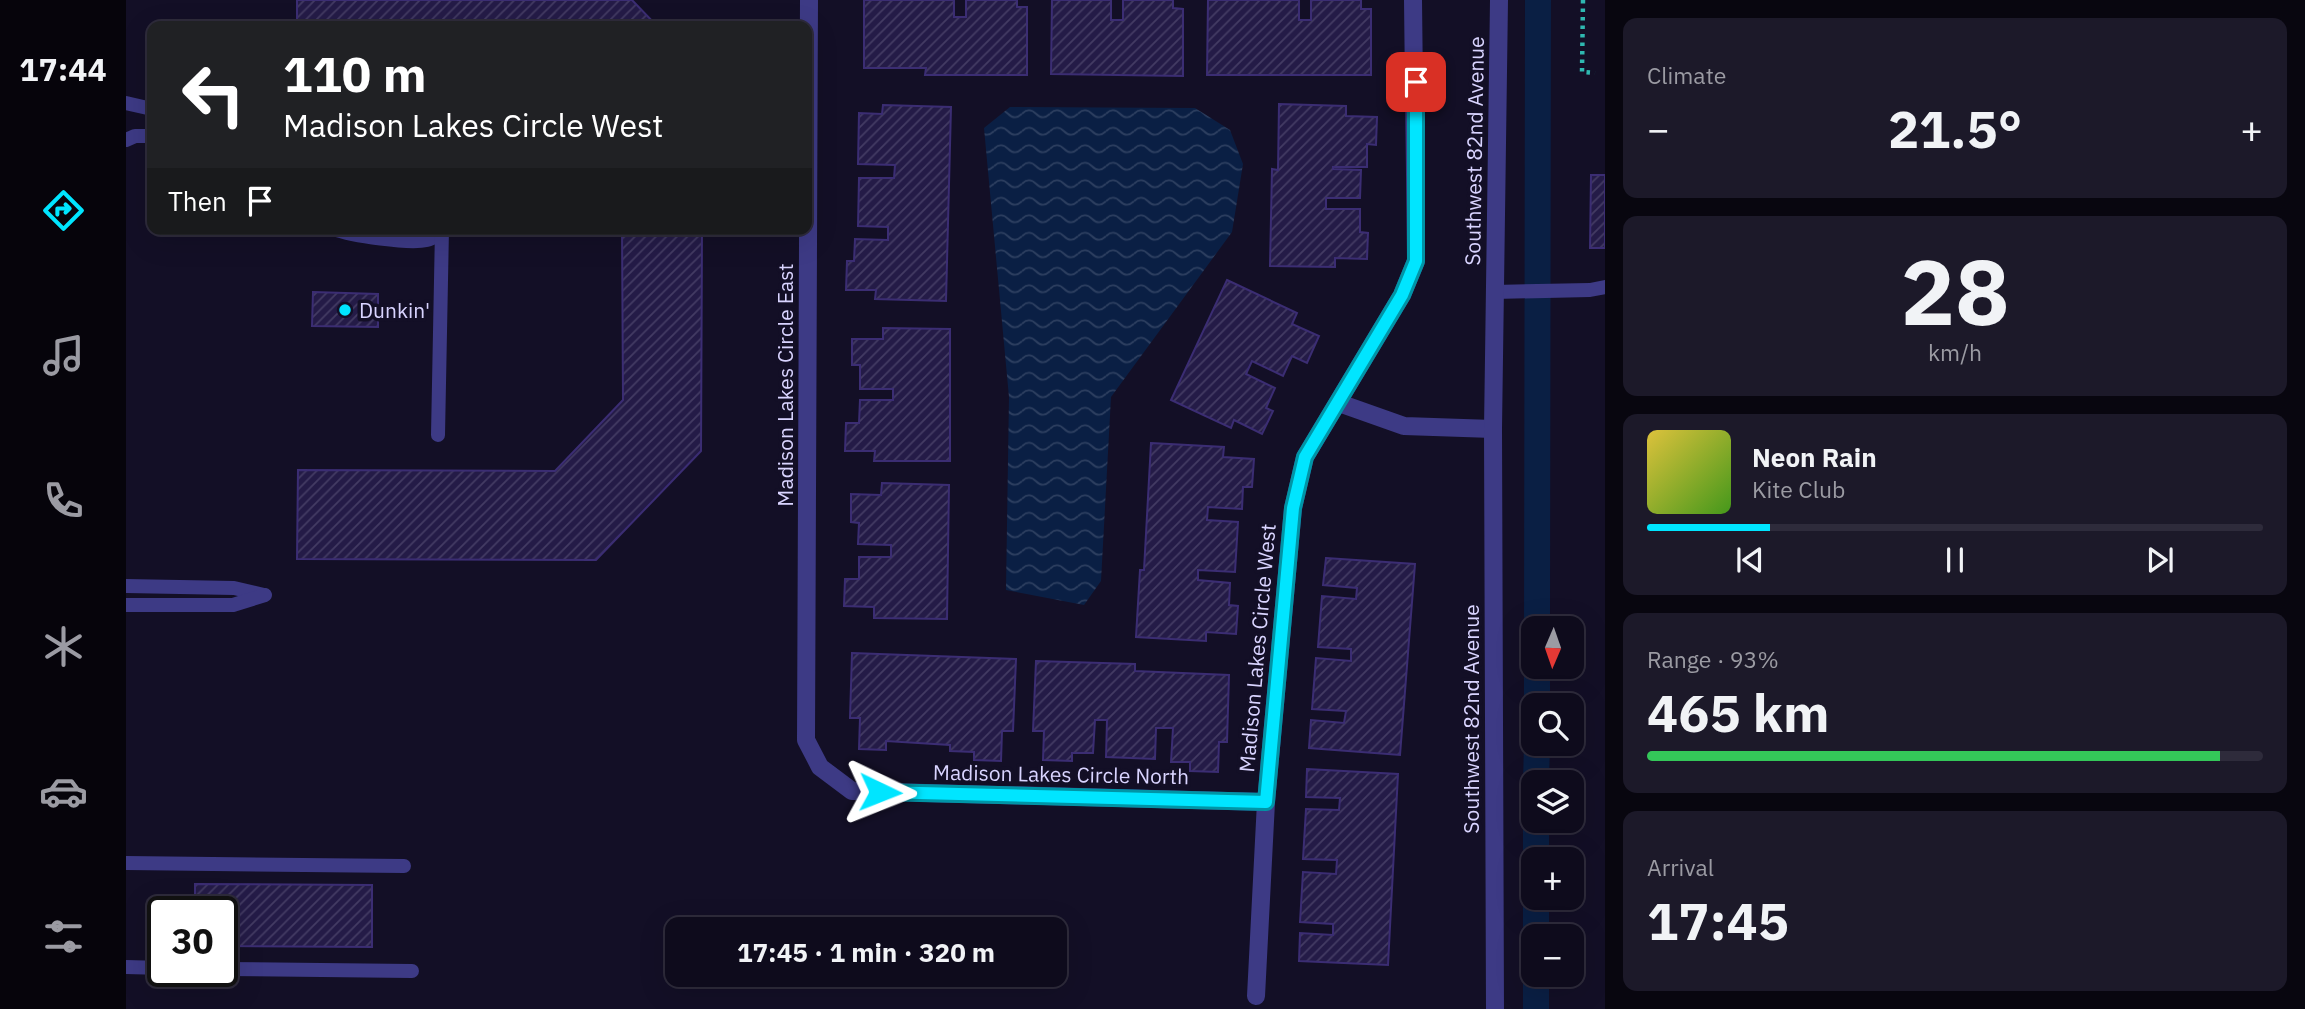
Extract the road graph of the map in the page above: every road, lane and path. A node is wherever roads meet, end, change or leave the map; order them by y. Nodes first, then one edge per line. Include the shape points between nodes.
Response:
1 (809, 0) edge
2 (1413, 0) edge
3 (1499, 0) edge
4 (1583, 0) edge
5 (809, 21) edge
6 (1595, 73) dead end
7 (126, 103) edge
8 (147, 108) edge
9 (147, 136) edge
10 (126, 141) edge
11 (353, 235) edge
12 (433, 235) edge
13 (440, 235) edge
14 (808, 235) edge
15 (1605, 287) edge
16 (1494, 292) junction
17 (1339, 402) junction
18 (1493, 429) junction
19 (438, 435) dead end
20 (126, 586) edge
21 (126, 604) edge
22 (820, 767) joint
23 (1266, 802) junction
24 (126, 863) edge
25 (404, 866) dead end
26 (126, 967) edge
27 (147, 968) edge
28 (238, 969) edge
29 (412, 971) dead end
30 (1256, 996) dead end
31 (1495, 1009) edge

1 - 5 street, Madison Lakes Circle East
2 - 17 street, Madison Lakes Circle West via 1416,261 1402,295
3 - 16 street, Southwest 82nd Avenue
4 - 6 path via 1582,72
7 - 8 lane
9 - 10 lane
11 - 12 lane via 426,240
13 - 19 lane
14 - 22 street, Madison Lakes Circle East via 806,740
15 - 16 lane
16 - 18 street, Southwest 82nd Avenue
17 - 18 street via 1404,426
17 - 23 street, Madison Lakes Circle West via 1305,457 1293,508
18 - 31 street, Southwest 82nd Avenue
20 - 21 lane via 234,588 265,595 233,605
22 - 23 street, Madison Lakes Circle North via 852,791
23 - 30 street, Madison Lakes Circle West
24 - 25 lane
26 - 27 lane
28 - 29 lane

